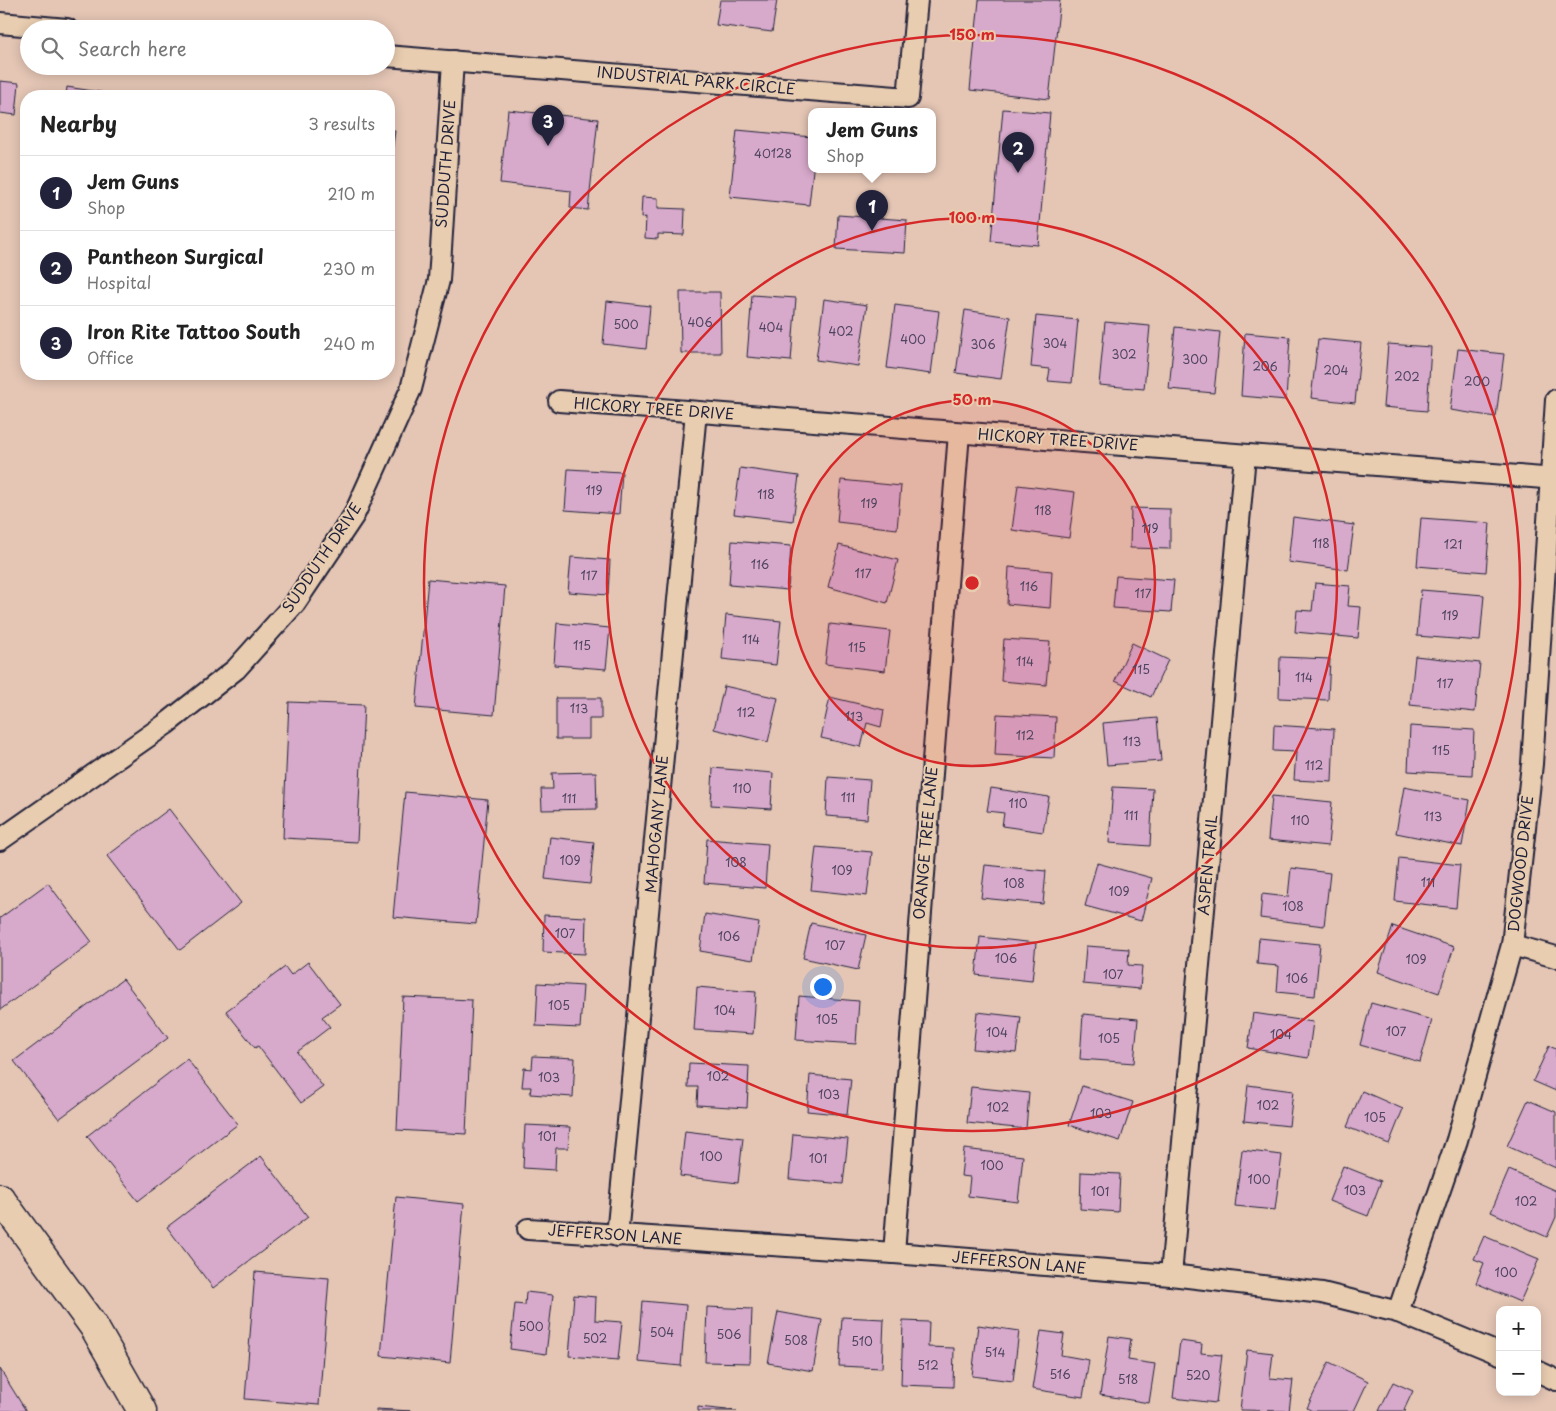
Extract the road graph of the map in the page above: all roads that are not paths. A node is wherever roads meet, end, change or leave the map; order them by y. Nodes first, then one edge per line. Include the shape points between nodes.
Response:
1 (917, 0) edge
2 (0, 23) edge
3 (20, 25) edge
4 (395, 57) edge
5 (453, 61) junction
6 (1556, 400) edge
7 (560, 402) dead end
8 (696, 412) junction
9 (959, 433) junction
10 (1245, 455) junction
11 (1554, 479) edge
12 (0, 840) edge
13 (1512, 945) junction
14 (1556, 957) edge
15 (0, 1198) edge
16 (528, 1229) dead end
17 (617, 1236) junction
18 (894, 1253) junction
19 (1171, 1275) junction
20 (1398, 1312) junction
21 (1496, 1352) edge
22 (1541, 1373) edge
23 (1556, 1380) edge
24 (142, 1411) edge

1 - 5 street, INDUSTRIAL PARK CIRCLE via 908,98
2 - 3 street
4 - 5 street, INDUSTRIAL PARK CIRCLE
5 - 12 street, SUDDUTH DRIVE via 439,280 411,389 354,515 295,603 236,670 166,724
6 - 11 street, DOGWOOD DRIVE
7 - 8 street, HICKORY TREE DRIVE
8 - 9 street, HICKORY TREE DRIVE
8 - 17 street, MAHOGANY LANE
9 - 10 street, HICKORY TREE DRIVE
9 - 18 street, ORANGE TREE LANE
10 - 11 street, HICKORY TREE DRIVE
10 - 19 street, ASPEN TRAIL
11 - 13 street, DOGWOOD DRIVE via 1532,764
13 - 14 street
13 - 20 street, DOGWOOD DRIVE via 1457,1140
15 - 24 main road via 94,1327
16 - 17 street, JEFFERSON LANE
17 - 18 street, JEFFERSON LANE
18 - 19 street, JEFFERSON LANE
19 - 20 street, JEFFERSON LANE via 1322,1293
20 - 21 street, JEFFERSON LANE
22 - 23 street

